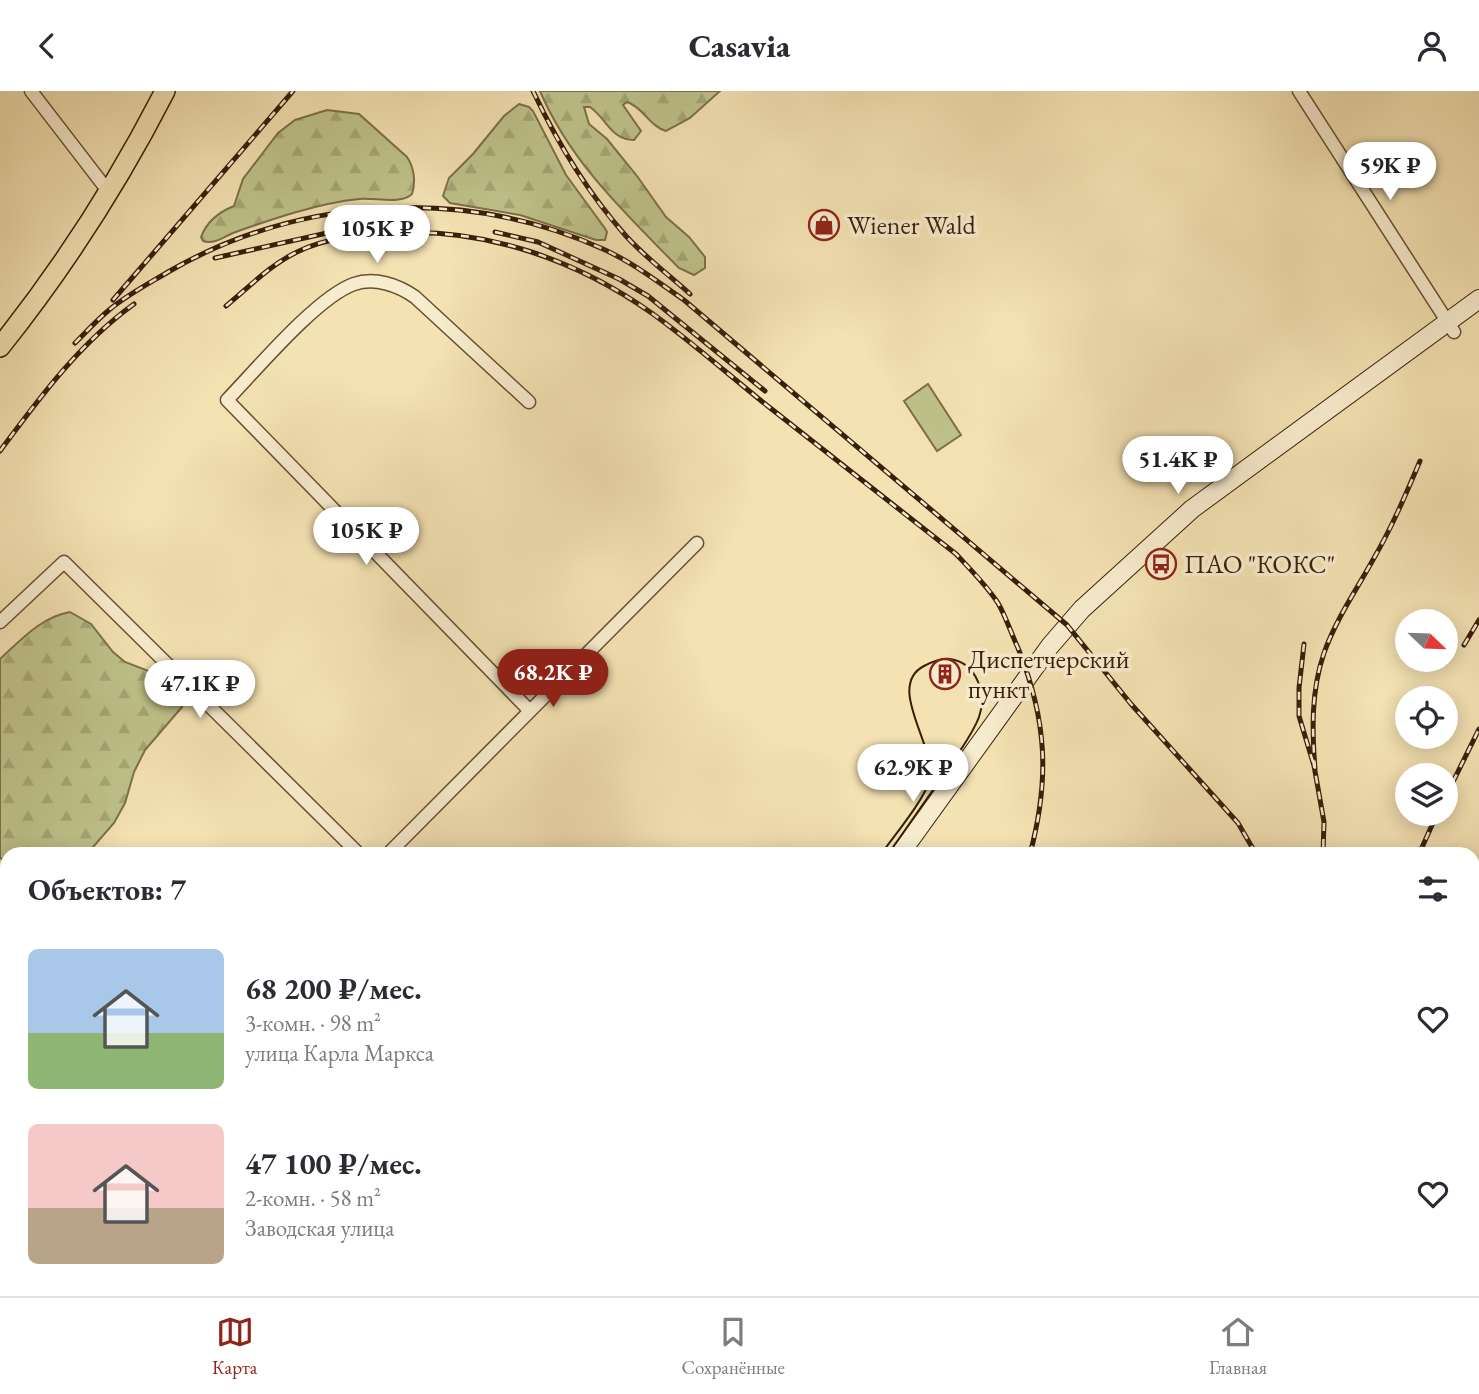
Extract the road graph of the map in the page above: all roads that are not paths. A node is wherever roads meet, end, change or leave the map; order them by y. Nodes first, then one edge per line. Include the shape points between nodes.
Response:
1 (31, 91) edge
2 (152, 91) edge
3 (164, 91) edge
4 (1299, 91) edge
5 (105, 187) junction
6 (1479, 299) edge
7 (1479, 313) edge
8 (1450, 327) junction
9 (0, 329) edge
10 (0, 347) edge
11 (529, 402) dead end
12 (697, 543) dead end
13 (0, 622) edge
14 (529, 710) junction
15 (352, 847) edge
16 (395, 847) edge
17 (905, 847) edge
18 (918, 847) edge

1 - 5 street
2 - 5 main road
3 - 5 main road
4 - 8 street
5 - 9 main road
5 - 10 main road via 75,244
6 - 8 main road
7 - 8 main road
8 - 17 main road via 1192,509 1082,609 1042,655
8 - 18 main road via 1185,529 1090,617
11 - 14 street via 415,297 378,282 341,290 314,311 227,400
12 - 14 street
13 - 15 street via 64,562
14 - 16 street

